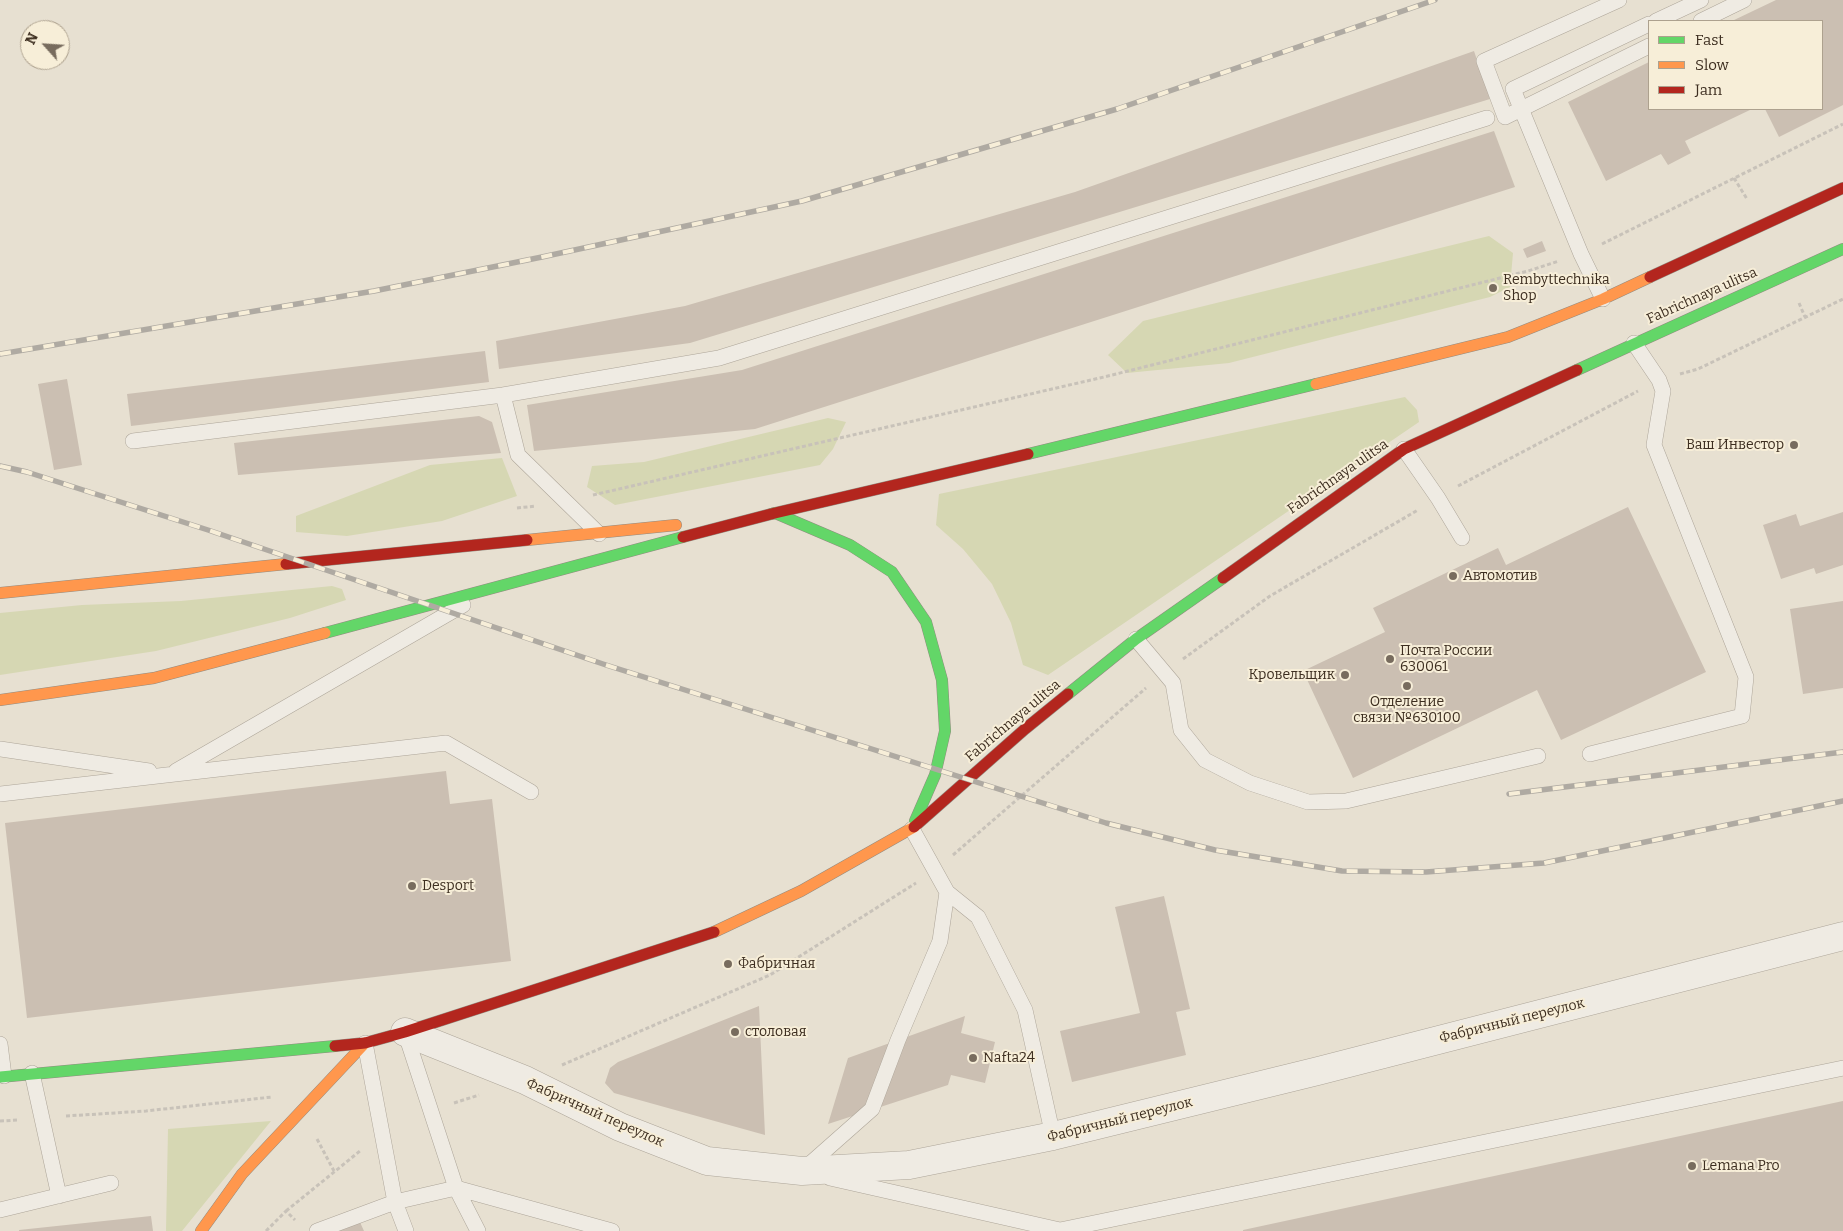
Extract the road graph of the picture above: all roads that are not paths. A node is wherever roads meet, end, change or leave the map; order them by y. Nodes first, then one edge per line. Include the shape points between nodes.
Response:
1 (1619, 0) edge
2 (1701, 0) edge
3 (1744, 0) edge
4 (1658, 20) edge
5 (1703, 20) edge
6 (1648, 24) edge
7 (1648, 46) edge
8 (1521, 109) junction
9 (1487, 118) dead end
10 (1843, 188) edge
11 (1843, 248) edge
12 (1603, 299) junction
13 (1634, 343) junction
14 (502, 395) junction
15 (133, 441) dead end
16 (1404, 449) junction
17 (775, 514) junction
18 (599, 534) junction
19 (1462, 538) dead end
20 (493, 588) junction
21 (0, 593) edge
22 (1136, 639) junction
23 (0, 700) edge
24 (0, 748) edge
25 (1590, 754) dead end
26 (1538, 756) dead end
27 (170, 775) junction
28 (531, 792) dead end
29 (0, 794) edge
30 (912, 829) junction
31 (947, 892) junction
32 (1843, 936) edge
33 (405, 1032) junction
34 (365, 1043) junction
35 (0, 1044) edge
36 (1843, 1068) edge
37 (32, 1074) junction
38 (2, 1076) edge
39 (1053, 1136) junction
40 (802, 1171) junction
41 (111, 1183) dead end
42 (456, 1188) junction
43 (59, 1196) junction
44 (395, 1202) junction
45 (0, 1210) edge
46 (202, 1231) edge
47 (317, 1231) edge
48 (406, 1231) edge
49 (478, 1231) edge
50 (612, 1231) edge
51 (1059, 1231) edge

1 - 8 lane via 1484,61 1505,117
2 - 4 lane
3 - 5 lane
6 - 8 lane via 1512,89
7 - 8 lane
8 - 12 lane
9 - 14 lane via 718,358
10 - 12 main road
11 - 13 main road, Fabrichnaya ulitsa
12 - 17 main road via 1508,337
13 - 16 main road, Fabrichnaya ulitsa
13 - 25 lane via 1663,391 1654,445 1746,677 1742,716
14 - 15 lane
14 - 18 lane via 518,454
16 - 19 lane
16 - 22 main road, Fabrichnaya ulitsa
17 - 18 main road
17 - 20 main road
17 - 30 main road via 850,544 892,572 926,622 942,680 945,731 935,775
18 - 21 main road
20 - 23 main road via 154,678
20 - 27 lane
22 - 26 lane via 1173,683 1180,730 1205,760 1250,784 1308,802 1346,801
22 - 30 main road, Fabrichnaya ulitsa via 1025,728
24 - 27 lane
27 - 28 lane via 446,744
27 - 29 lane
30 - 31 lane
30 - 33 main road, Fabrichnaya ulitsa via 801,891 708,935
31 - 39 lane via 978,917 1026,1010
31 - 40 lane via 940,942 872,1109
32 - 39 street, Фабричный переулок
33 - 34 main road, Fabrichnaya ulitsa
33 - 40 street, Фабричный переулок via 525,1080 620,1127 707,1161
33 - 42 lane
34 - 37 main road, Fabrichnaya ulitsa
34 - 44 lane
34 - 46 main road via 242,1174
35 - 38 lane
36 - 51 lane
37 - 38 main road, Fabrichnaya ulitsa
37 - 43 lane
39 - 40 street, Фабричный переулок via 909,1165
40 - 51 lane
41 - 43 lane
42 - 44 lane
42 - 49 lane
42 - 50 lane
43 - 45 lane
44 - 47 lane
44 - 48 lane

